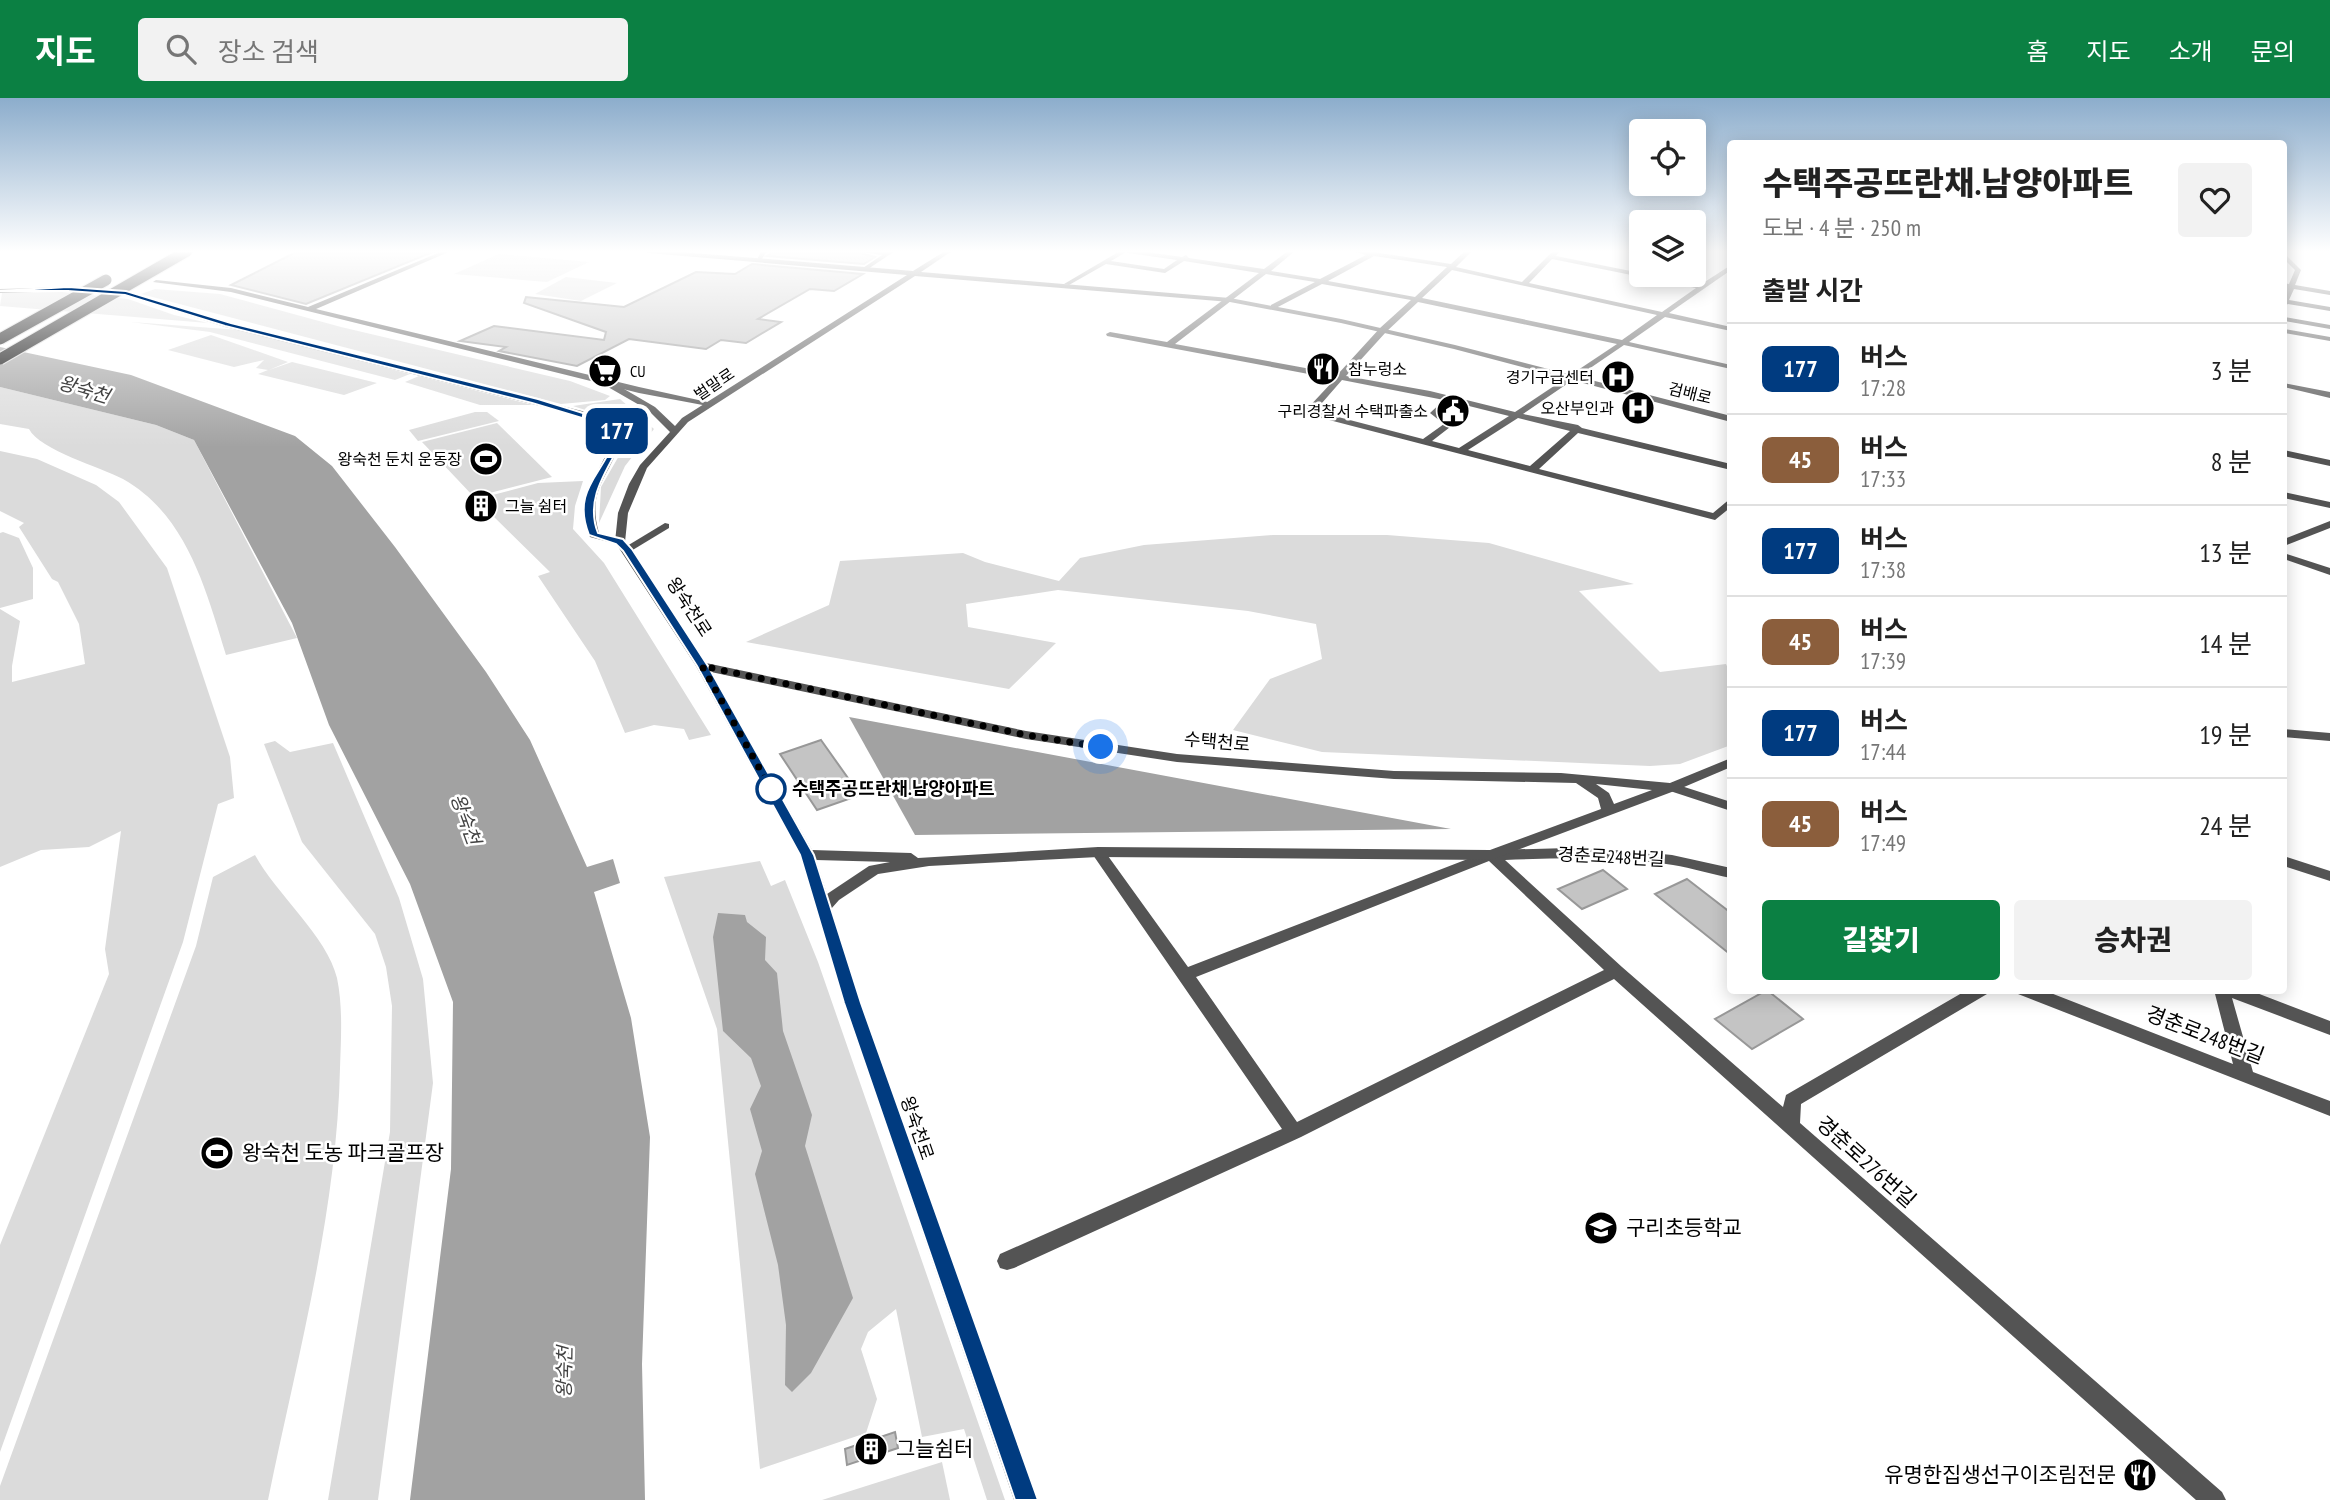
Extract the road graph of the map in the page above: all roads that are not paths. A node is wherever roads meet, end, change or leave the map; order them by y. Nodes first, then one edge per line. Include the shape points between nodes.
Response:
1 (40, 316) edge
2 (74, 316) edge
3 (201, 316) edge
4 (339, 316) edge
5 (845, 316) edge
6 (1208, 316) edge
7 (1319, 316) edge
8 (1398, 316) edge
9 (1505, 316) edge
10 (1657, 316) edge
11 (1677, 316) edge
12 (2287, 320) edge
13 (2330, 327) edge
14 (1727, 328) edge
15 (1383, 330) junction
16 (2287, 332) edge
17 (1110, 334) dead end
18 (0, 339) edge
19 (2330, 340) edge
20 (1621, 343) junction
21 (1169, 345) junction
22 (0, 359) edge
23 (1727, 367) edge
24 (1341, 377) junction
25 (1571, 379) junction
26 (604, 381) junction
27 (2287, 387) edge
28 (2330, 395) edge
29 (1451, 399) junction
30 (708, 403) junction
31 (1518, 414) junction
32 (1727, 418) edge
33 (1578, 428) junction
34 (674, 431) junction
35 (1426, 441) junction
36 (1461, 451) junction
37 (2287, 454) edge
38 (2330, 463) edge
39 (1727, 466) edge
40 (1532, 470) junction
41 (2287, 496) edge
42 (1727, 504) edge
43 (2330, 505) edge
44 (2330, 524) edge
45 (665, 526) dead end
46 (2287, 542) edge
47 (623, 545) junction
48 (2287, 557) edge
49 (2330, 572) edge
50 (702, 666) junction
51 (2287, 733) edge
52 (2330, 737) edge
53 (1727, 764) edge
54 (1578, 779) junction
55 (1672, 788) junction
56 (1727, 806) edge
57 (1609, 811) junction
58 (1098, 852) junction
59 (807, 855) junction
60 (1491, 855) junction
61 (929, 861) junction
62 (2287, 862) edge
63 (1727, 872) edge
64 (2330, 876) edge
65 (822, 910) junction
66 (1616, 971) junction
67 (1185, 975) junction
68 (1974, 994) edge
69 (2035, 994) edge
70 (2223, 994) edge
71 (2241, 994) edge
72 (2330, 1028) edge
73 (2245, 1074) junction
74 (2330, 1109) edge
75 (1791, 1125) junction
76 (1294, 1132) junction
77 (1007, 1261) dead end
78 (1026, 1500) edge
79 (2214, 1500) edge

1 - 18 highway, bridge
2 - 22 highway, bridge
3 - 47 street via 612,424 618,441 594,482 590,524 594,535
4 - 26 street
5 - 30 street, 벌말로
6 - 21 street
7 - 15 street, 검배로
8 - 15 street
9 - 20 street
10 - 20 street
11 - 14 street
12 - 13 street
15 - 24 street
15 - 25 street, 검배로
16 - 19 street
17 - 21 street
20 - 23 street
20 - 25 street
21 - 24 street
24 - 29 street
24 - 35 street via 1309,412
25 - 31 street
25 - 32 street, 검배로
26 - 30 street
26 - 34 street via 648,407
27 - 28 street
29 - 31 street
29 - 35 street via 1434,413 1450,424
30 - 34 street, 벌말로
31 - 33 street
31 - 36 street
33 - 39 street
33 - 40 street
34 - 47 street, 벌말로 via 634,484 623,513
35 - 36 street
36 - 40 street
37 - 38 street
40 - 42 street via 1715,517
41 - 43 street
44 - 46 street
45 - 47 street
47 - 50 street, 왕숙천로
48 - 49 street
50 - 54 street, 수택천로 via 1026,735 1177,758 1394,775
50 - 59 street, 왕숙천로
51 - 52 street
53 - 55 street, 수택천로
54 - 55 street, 수택천로
54 - 57 street via 1604,796
55 - 56 street
55 - 57 street
57 - 60 street
58 - 60 street, 경춘로248번길
58 - 61 street, 경춘로248번길
58 - 67 street
59 - 61 street
59 - 65 street, 왕숙천로
60 - 63 street, 경춘로248번길 via 1632,856
60 - 66 street, 경춘로276번길
60 - 67 street
61 - 65 street via 874,870 834,896
62 - 64 street
65 - 78 street, 왕숙천로
66 - 75 street, 경춘로276번길
66 - 76 street
67 - 76 street
68 - 75 street via 1792,1100
69 - 73 street, 경춘로248번길
70 - 73 street
71 - 72 street
73 - 74 street, 경춘로248번길
75 - 79 street, 경춘로276번길
76 - 77 street

